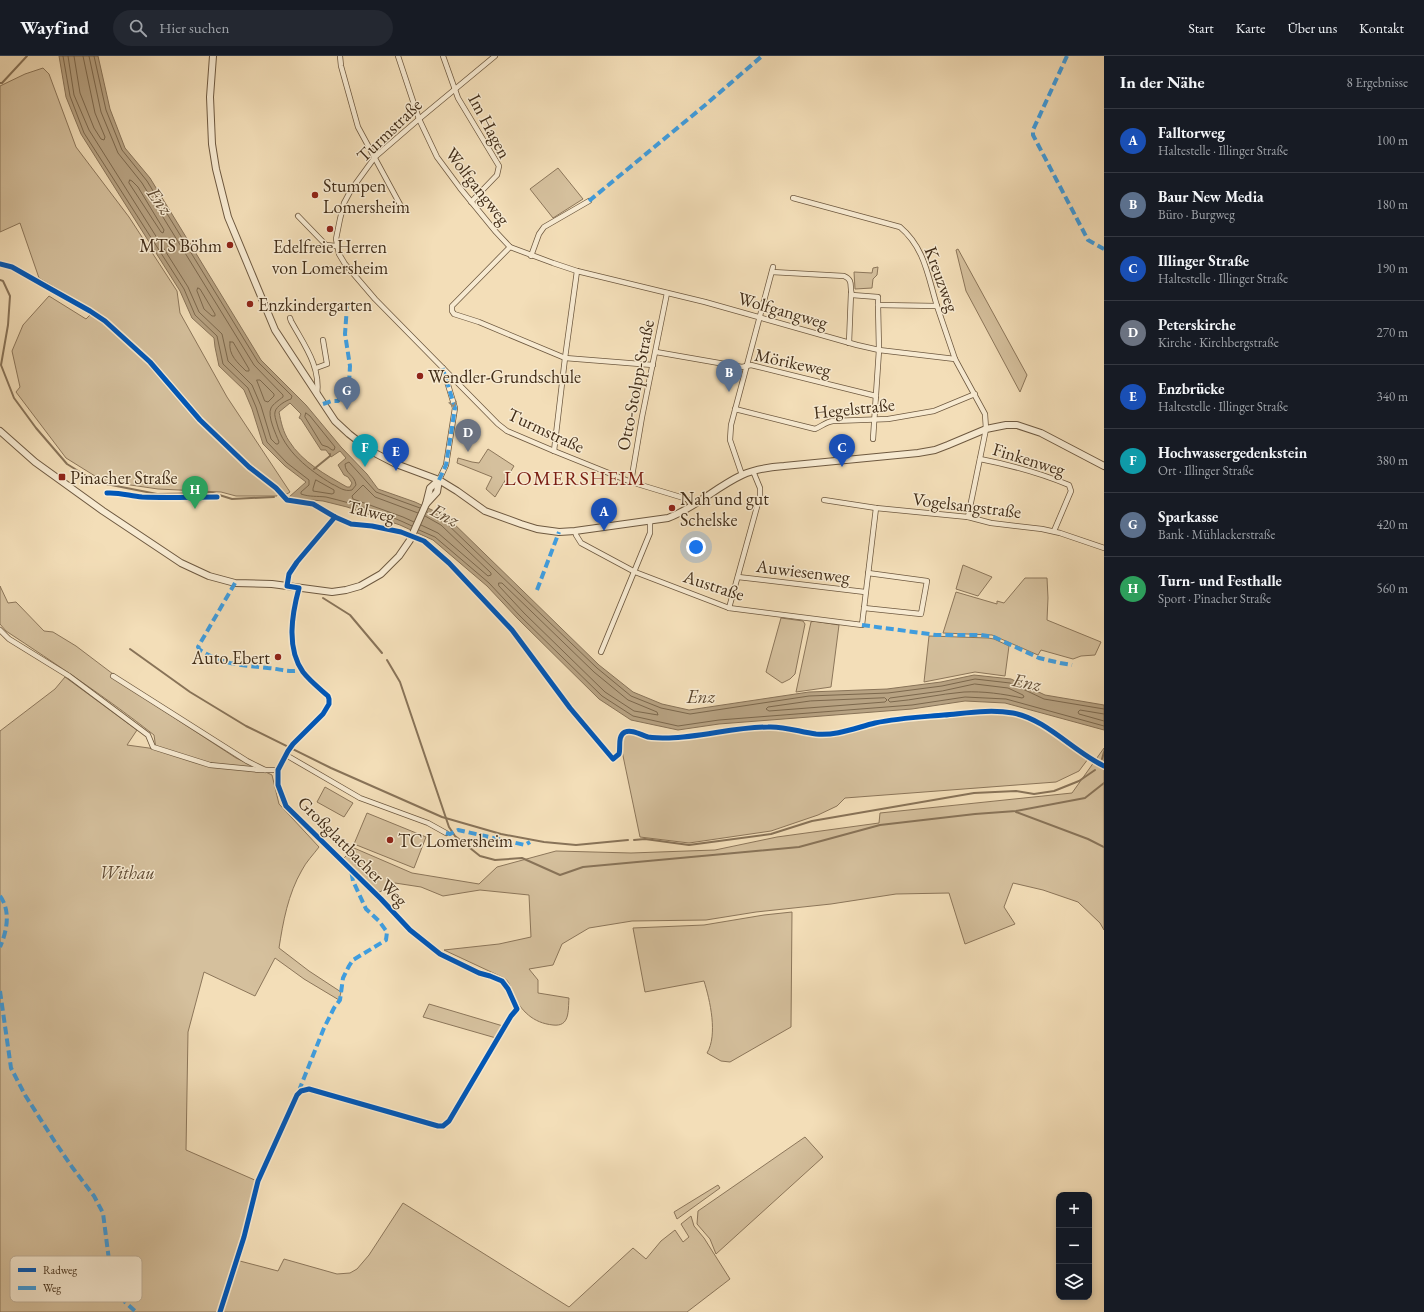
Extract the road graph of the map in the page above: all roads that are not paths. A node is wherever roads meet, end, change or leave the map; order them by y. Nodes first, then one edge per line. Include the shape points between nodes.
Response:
1 (213, 56) edge
2 (340, 56) edge
3 (398, 56) edge
4 (443, 56) edge
5 (495, 56) edge
6 (454, 90) junction
7 (419, 119) junction
8 (375, 157) junction
9 (793, 198) dead end
10 (589, 201) dead end
11 (471, 202) junction
12 (403, 210) dead end
13 (298, 216) dead end
14 (336, 246) junction
15 (510, 247) junction
16 (531, 256) junction
17 (577, 271) junction
18 (667, 293) junction
19 (851, 293) junction
20 (878, 305) junction
21 (937, 306) junction
22 (290, 318) dead end
23 (759, 318) junction
24 (323, 340) dead end
25 (849, 343) junction
26 (879, 350) junction
27 (656, 352) junction
28 (565, 358) junction
29 (955, 359) junction
30 (442, 366) junction
31 (653, 366) junction
32 (746, 366) junction
33 (316, 368) junction
34 (975, 394) junction
35 (317, 395) junction
36 (876, 396) junction
37 (735, 409) junction
38 (874, 420) junction
39 (986, 429) junction
40 (0, 432) edge
41 (873, 439) dead end
42 (554, 451) junction
43 (980, 459) junction
44 (1104, 466) edge
45 (753, 471) junction
46 (742, 475) junction
47 (439, 480) junction
48 (631, 482) junction
49 (824, 500) dead end
50 (692, 506) junction
51 (876, 508) junction
52 (968, 517) junction
53 (650, 521) junction
54 (575, 531) junction
55 (1054, 531) junction
56 (401, 532) dead end
57 (1104, 548) edge
58 (635, 572) junction
59 (868, 573) junction
60 (738, 576) junction
61 (287, 586) junction
62 (299, 588) junction
63 (865, 592) junction
64 (729, 608) junction
65 (864, 608) junction
66 (0, 630) edge
67 (601, 652) dead end
68 (113, 676) dead end
69 (287, 753) junction
70 (266, 770) junction
71 (278, 770) junction
72 (446, 833) dead end
73 (517, 1009) dead end

1 - 35 street via 210,97 212,144 228,217 275,330
2 - 8 street via 358,127
3 - 7 street, Wolfgangweg
4 - 6 street, Im Hagen
5 - 6 street, Turmstraße
6 - 7 street, Turmstraße
6 - 11 street, Im Hagen via 499,166 497,175
7 - 8 street, Turmstraße
7 - 11 street, Wolfgangweg via 437,157
8 - 12 street
8 - 14 street, Turmstraße via 344,203
9 - 21 street, Kreuzweg via 900,227 910,236 923,258
10 - 16 street via 544,227
11 - 15 street, Wolfgangweg
13 - 14 street via 326,245
14 - 30 street, Turmstraße via 345,264 375,299
15 - 16 street, Wolfgangweg
15 - 28 street via 452,306 452,311 454,314
16 - 17 street, Wolfgangweg
17 - 18 street, Wolfgangweg
17 - 28 street
18 - 23 street, Wolfgangweg
18 - 27 street, Otto-Stolpp-Straße
19 - 20 street via 878,297
19 - 23 street via 851,282 844,276 772,270
19 - 25 street
20 - 21 street
20 - 26 street
21 - 29 street, Kreuzweg
22 - 33 street
23 - 25 street, Wolfgangweg
23 - 32 street
24 - 33 street via 326,364
25 - 26 street, Wolfgangweg
26 - 29 street, Wolfgangweg
26 - 36 street
27 - 31 street, Otto-Stolpp-Straße
27 - 32 street, Mörikeweg
28 - 31 street
28 - 42 street
29 - 34 street
30 - 42 street, Turmstraße via 498,424
30 -> 47 street via 455,408 446,461
31 - 48 street, Otto-Stolpp-Straße
32 - 36 street, Mörikeweg via 751,365
32 - 37 street
33 - 35 street
34 - 38 street, Hegelstraße via 934,411
34 - 39 street via 985,414
35 - 47 street via 335,420 362,444 396,464
36 - 38 street
37 - 38 street, Hegelstraße via 815,429 833,421
37 - 46 street via 730,440
38 - 41 street
39 - 43 street
39 - 44 street via 1006,425 1028,428
39 - 45 street via 935,450
40 - 61 street via 35,462 103,511 195,570 235,583
42 - 48 street, Turmstraße
43 - 52 street
43 - 55 street, Finkenweg via 1029,470 1069,485 1071,491
45 - 46 street
45 - 60 street via 760,488 760,496
46 - 50 street
47 - 54 street via 485,511 537,529
47 - 62 street via 430,488 430,496 410,540 381,574 360,586 346,590 332,592
48 - 50 street, Turmstraße via 687,499
49 - 51 street, Vogelsangstraße
50 - 53 street via 677,515
51 - 52 street, Vogelsangstraße
51 - 59 street
52 - 55 street, Vogelsangstraße via 991,523
53 - 54 street
53 - 58 street via 650,533
54 - 58 street, Austraße via 581,543
55 - 57 street, Vogelsangstraße
56 - 61 street, Talweg via 351,524 335,517 297,562 289,574
58 - 64 street, Austraße
58 - 67 street
59 - 63 street
59 - 65 street via 927,582 921,614
60 - 63 street, Auwiesenweg
60 - 64 street
61 - 62 street
62 - 69 street via 293,622 294,651 302,670 329,699 323,714
63 - 65 street
64 - 65 street, Austraße via 862,625
66 - 70 street via 9,639 69,676 148,735 153,747 210,764
68 - 70 street via 246,761
69 - 71 street
69 - 72 street via 295,761 360,798 428,823
70 - 71 street
71 - 73 street, Großglattbacher Weg via 278,785 286,806 410,930 440,954 502,981

